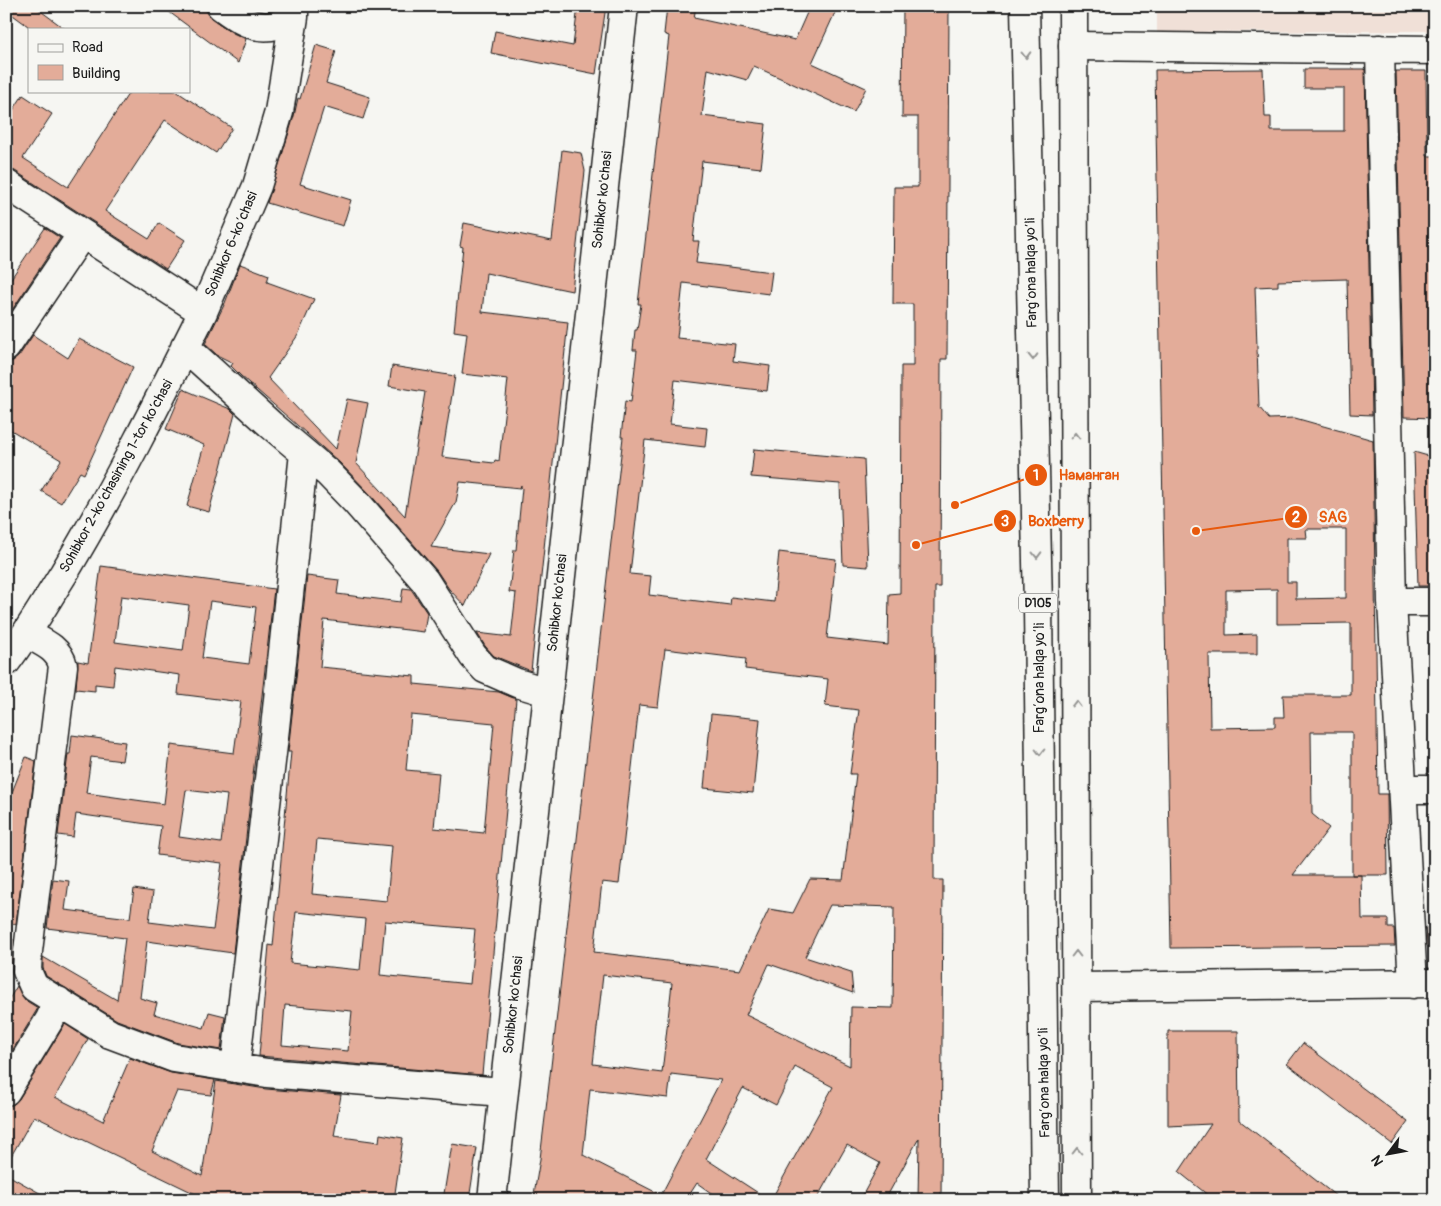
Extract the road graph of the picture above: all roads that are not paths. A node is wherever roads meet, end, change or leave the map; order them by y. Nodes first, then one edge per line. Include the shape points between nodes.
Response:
1 (221, 6) edge
2 (624, 6) edge
3 (1025, 6) edge
4 (1073, 6) edge
5 (294, 11) edge
6 (1073, 46) junction
7 (1380, 49) junction
8 (1435, 50) edge
9 (6, 184) edge
10 (82, 234) junction
11 (203, 312) junction
12 (6, 347) edge
13 (185, 347) junction
14 (304, 453) junction
15 (1392, 602) junction
16 (1435, 602) edge
17 (27, 634) junction
18 (6, 662) edge
19 (547, 692) junction
20 (1402, 789) junction
21 (1435, 789) edge
22 (1424, 984) edge
23 (1077, 987) junction
24 (58, 1001) junction
25 (235, 1068) junction
26 (6, 1092) edge
27 (503, 1092) junction
28 (492, 1200) edge
29 (1045, 1200) edge
30 (1077, 1200) edge

1 - 5 main road via 256,27 275,25
2 - 19 main road, Sohibkor ko'chasi
3 -> 29 main road, Farg‘ona halqa yo‘li / D105 via 1038,606
4 - 6 main road, D105
5 - 11 main road, Sohibkor 6-koʼchasi via 279,112 271,140 256,186
6 - 7 main road
23 -> 6 main road, D105
7 - 8 main road
7 - 15 main road
9 - 10 main road, Sohibkor 6-koʼchasi
10 - 11 main road, Sohibkor 6-koʼchasi
10 - 12 main road
11 - 13 main road, Sohibkor 2-ko‘chasining 1-tor ko‘chasi
13 - 14 main road
13 - 17 main road, Sohibkor 2-ko‘chasining 1-tor ko‘chasi via 94,522
14 - 19 main road via 356,502 425,581 473,656 485,669
14 - 25 main road
15 - 16 main road
15 - 20 main road
17 - 18 main road, Sohibkor 2-ko‘chasining 1-tor ko‘chasi
17 - 24 main road via 53,648 61,656 62,666 27,971 34,987
19 - 27 main road, Sohibkor ko'chasi
20 - 21 main road
20 - 22 main road
22 - 23 main road
30 -> 23 main road, D105
24 - 25 main road via 110,1034 174,1058
24 - 26 main road
25 - 27 main road
27 - 28 main road, Sohibkor ko'chasi

